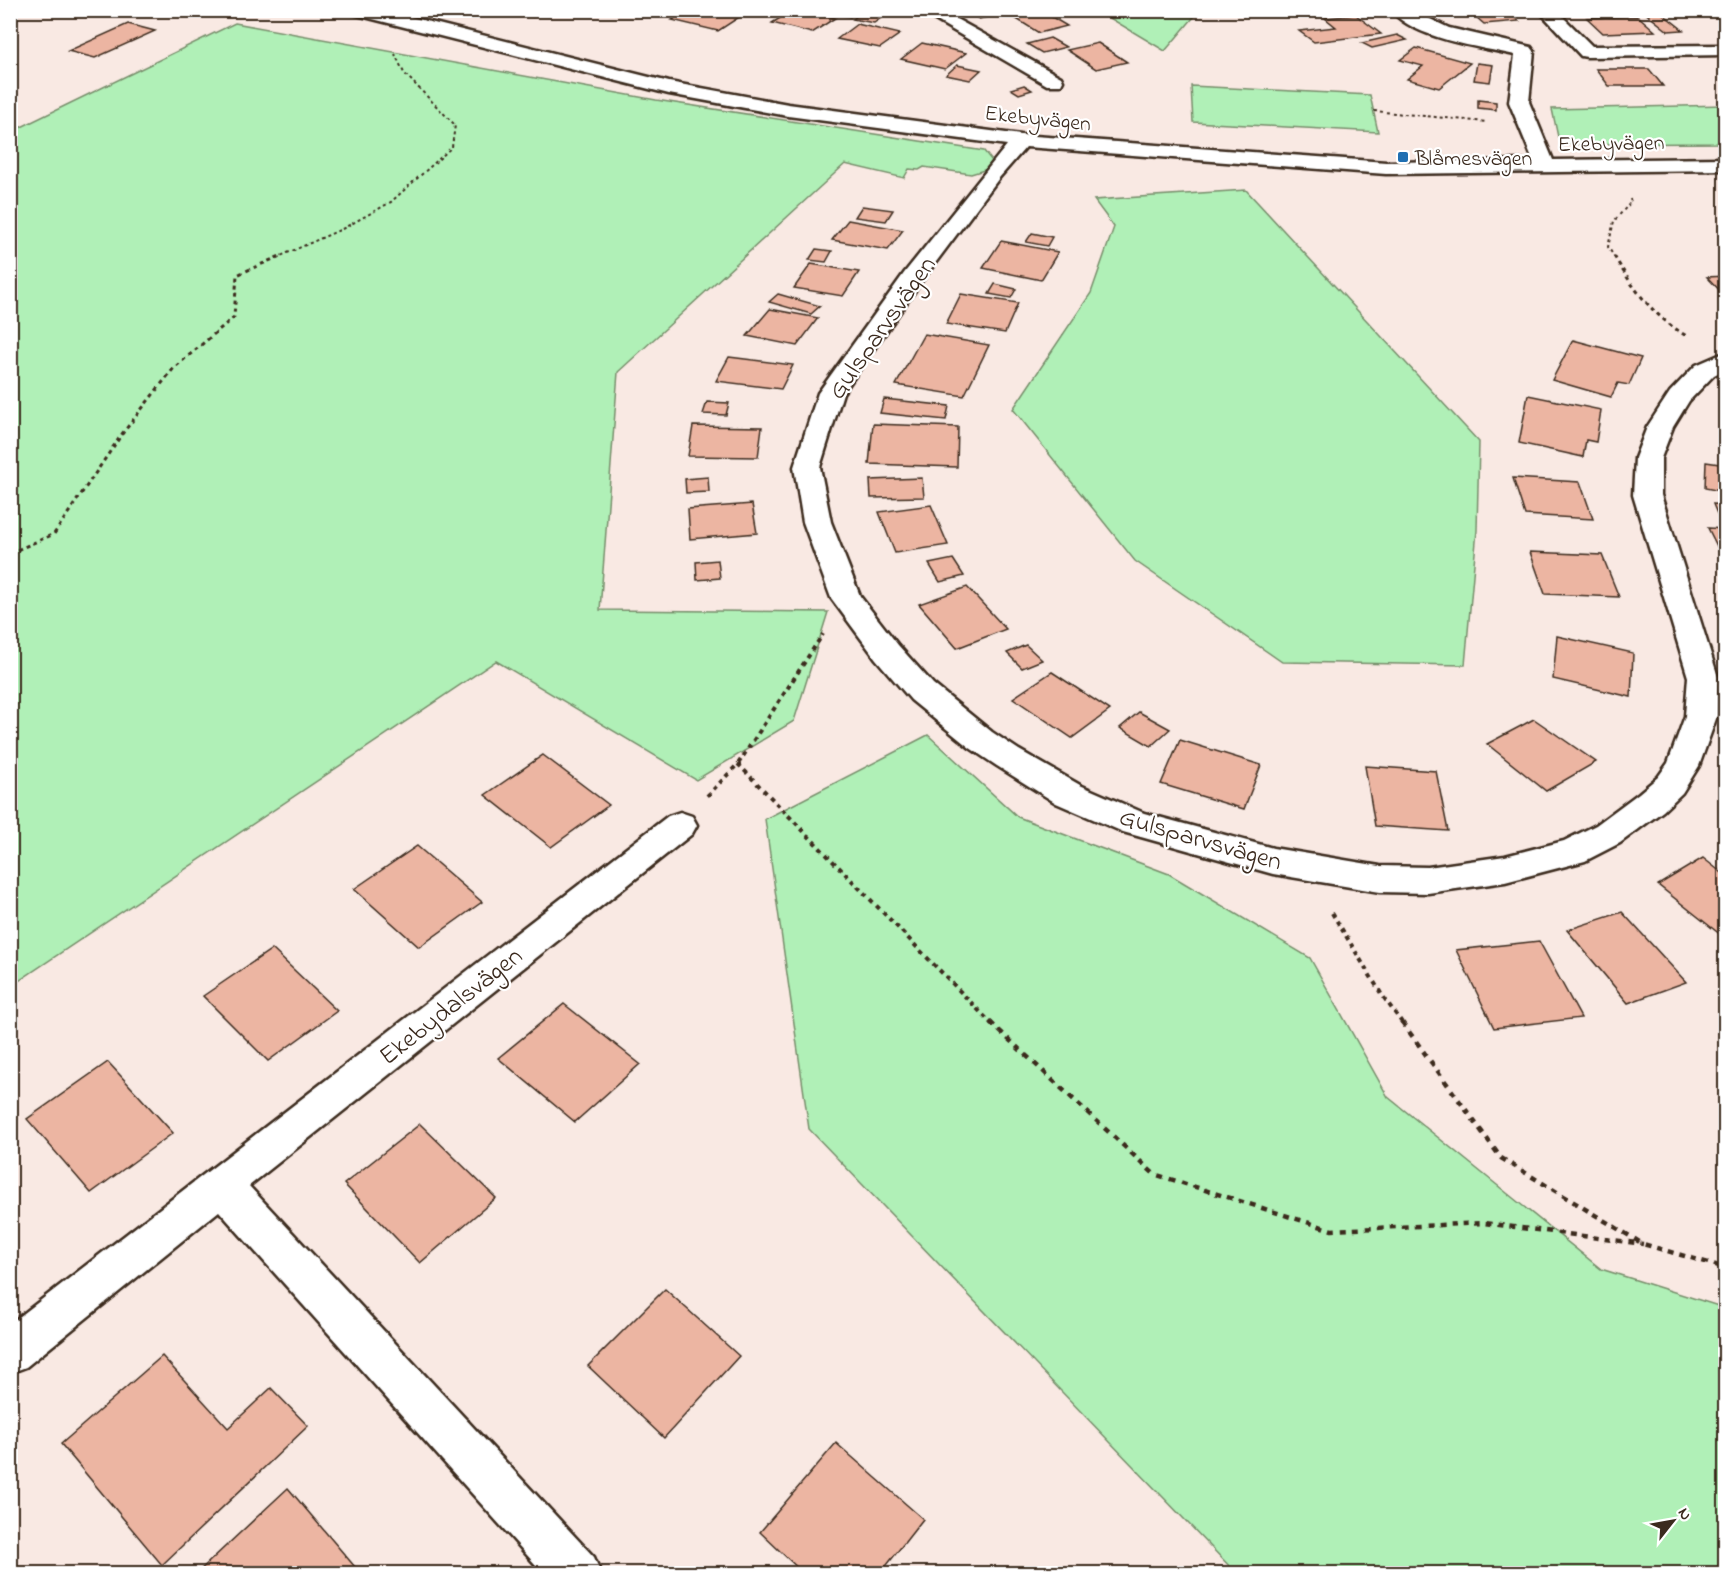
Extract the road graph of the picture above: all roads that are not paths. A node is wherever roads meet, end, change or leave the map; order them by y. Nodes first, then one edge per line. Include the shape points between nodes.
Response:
1 (359, 10) edge
2 (926, 10) edge
3 (1399, 10) edge
4 (1546, 10) edge
5 (440, 11) edge
6 (412, 25) junction
7 (1725, 50) edge
8 (1525, 51) junction
9 (1546, 51) dead end
10 (1566, 51) dead end
11 (1587, 52) junction
12 (1054, 81) dead end
13 (1021, 141) junction
14 (1725, 164) edge
15 (1546, 167) junction
16 (1725, 359) edge
17 (680, 825) road end
18 (221, 1184) junction
19 (10, 1352) edge
20 (577, 1574) edge

1 - 6 street, Ekebyvägen
2 - 12 street via 1027,72
3 - 8 street via 1438,29
4 - 11 street
5 - 6 street
6 - 13 street, Ekebyvägen via 669,88 788,110
7 - 11 street
8 - 9 street
8 - 15 street via 1519,102
10 - 11 street
13 - 15 street, Ekebyvägen via 1386,168
13 - 16 street, Gulsparvsvägen via 913,277 831,393 807,468 817,522 846,598 922,692 1008,758 1068,794 1136,823 1273,861 1380,879 1428,880 1505,869 1573,852 1608,834 1652,802 1683,766 1701,716 1703,677 1647,495 1648,458 1660,427 1679,397 1706,370
14 - 15 street, Ekebyvägen
17 - 18 street, Ekebydalsvägen
18 - 19 street, Ekebydalsvägen
18 - 20 street

